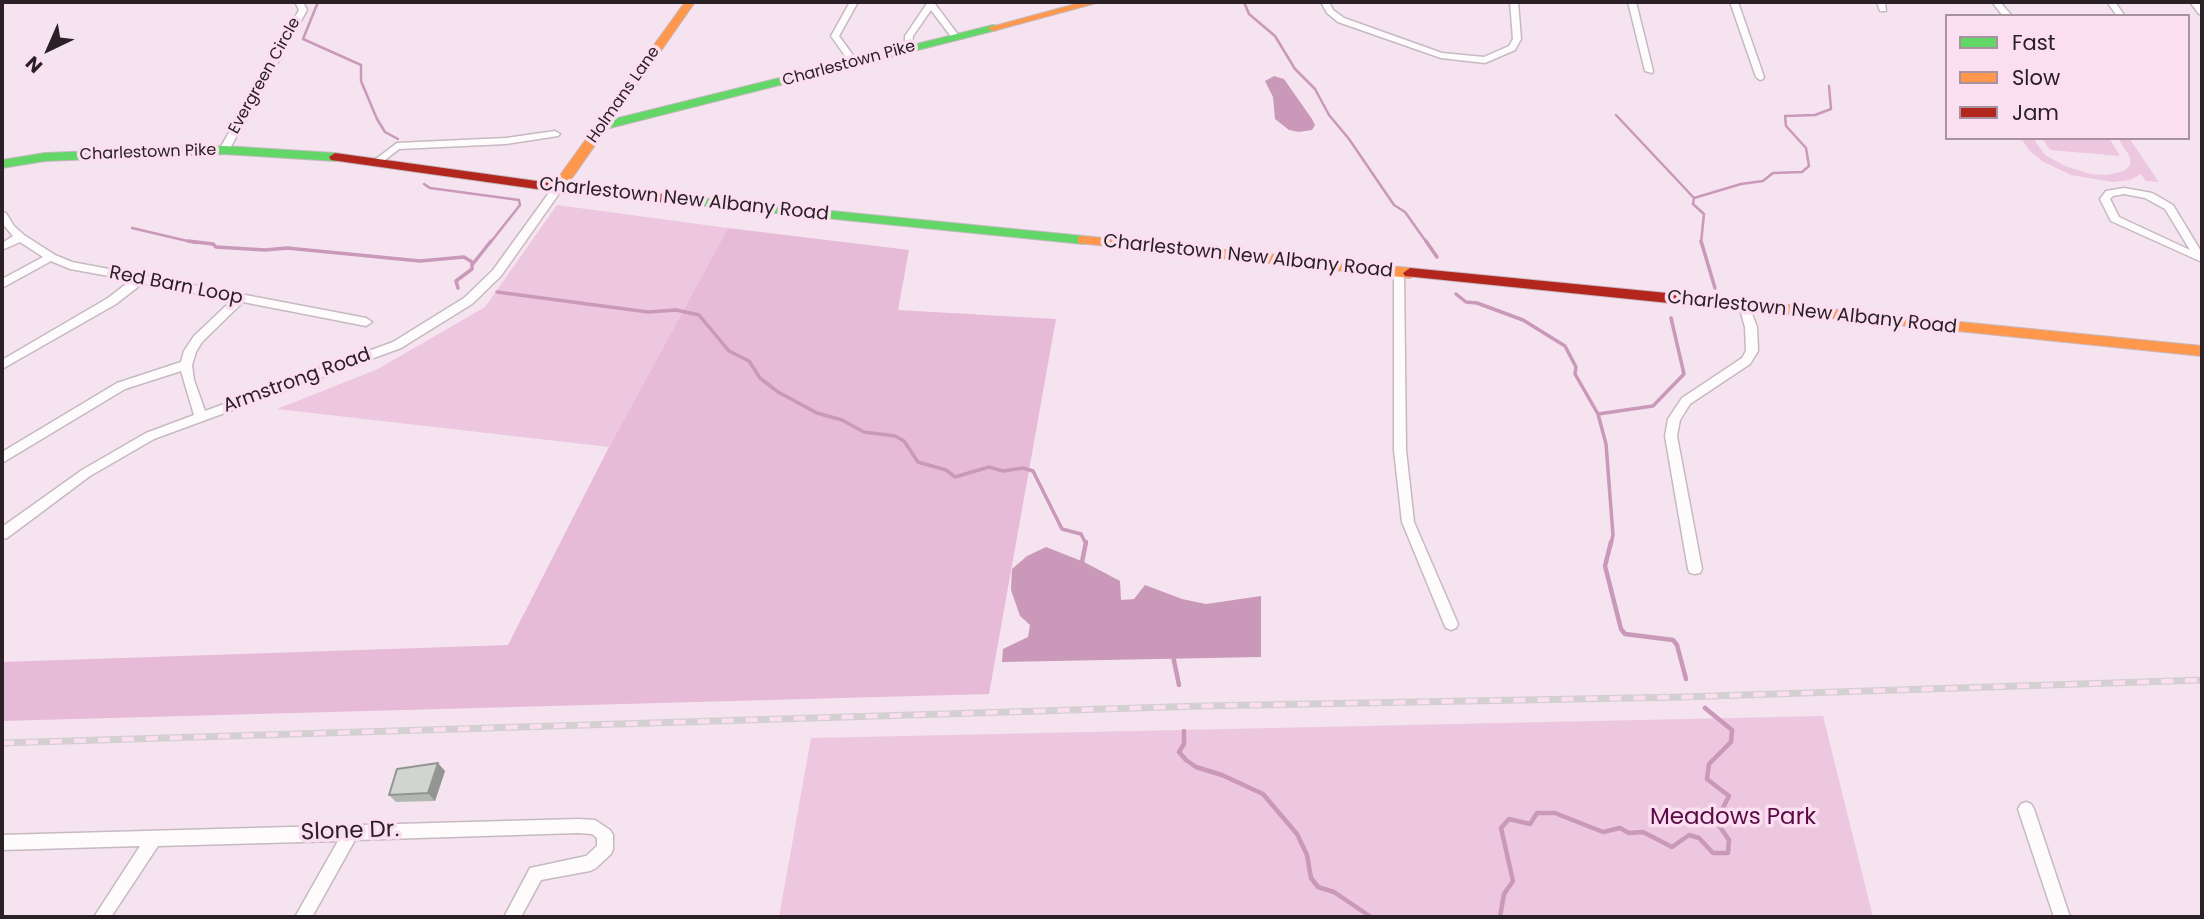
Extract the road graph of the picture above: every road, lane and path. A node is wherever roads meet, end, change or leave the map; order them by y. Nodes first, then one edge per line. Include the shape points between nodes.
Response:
1 (299, 2) edge
2 (690, 2) edge
3 (854, 2) edge
4 (1095, 2) edge
5 (1325, 2) edge
6 (1514, 2) edge
7 (1632, 2) edge
8 (1734, 2) edge
9 (2194, 2) edge
10 (931, 3) edge
11 (2202, 12) edge
12 (955, 36) junction
13 (908, 48) junction
14 (854, 62) junction
15 (1649, 71) dead end
16 (1760, 77) dead end
17 (602, 126) junction
18 (555, 134) dead end
19 (224, 150) junction
20 (295, 153) joint
21 (376, 162) junction
22 (2, 164) edge
23 (558, 188) junction
24 (2, 215) edge
25 (20, 237) junction
26 (2, 247) edge
27 (51, 257) junction
28 (2202, 260) edge
29 (1399, 272) junction
30 (140, 279) junction
31 (2, 284) edge
32 (241, 298) junction
33 (1744, 306) junction
34 (366, 322) dead end
35 (2202, 351) edge
36 (2, 365) edge
37 (186, 365) junction
38 (201, 417) junction
39 (2, 458) edge
40 (2, 534) edge
41 (1695, 569) dead end
42 (1451, 624) dead end
43 (2026, 809) dead end
44 (351, 832) junction
45 (154, 839) junction
46 (2, 843) edge
47 (536, 873) joint
48 (102, 917) edge
49 (303, 917) edge
50 (512, 917) edge
51 (2062, 917) edge

1 - 19 street, Evergreen Circle via 303,10
2 - 17 main road, Holmans Lane
3 - 14 street via 835,36
4 - 12 main road, Charlestown Pike
5 - 6 street via 1342,20 1441,55 1485,60 1512,48 1517,38
7 - 15 street
8 - 16 street
9 - 11 street
10 - 12 street
10 - 13 street via 909,36
12 - 13 main road, Charlestown Pike
13 - 14 main road, Charlestown Pike
14 - 17 main road, Charlestown Pike
17 - 23 main road, Holmans Lane
18 - 21 street via 397,146
19 - 20 main road, Charlestown Pike
19 - 22 main road, Charlestown Pike via 45,157
20 - 21 main road, Charlestown New Albany Road
21 - 23 main road, Charlestown New Albany Road
23 - 29 main road, Charlestown New Albany Road
23 - 38 street, Armstrong Road via 497,273 468,301 397,345
24 - 25 street, Red Barn Loop
25 - 26 street
25 - 27 street, Red Barn Loop
27 - 30 street, Red Barn Loop
27 - 31 street
28 - 28 street via 2162,201 2133,191 2110,193 2105,199 2115,219
29 - 33 main road, Charlestown New Albany Road
29 - 42 street via 1400,450 1408,522
30 - 32 street, Red Barn Loop
30 - 36 street
32 - 34 street, Red Barn Loop
32 - 37 street via 198,339
33 - 35 main road, Charlestown New Albany Road
33 - 41 street via 1752,351 1746,362 1686,401 1674,419 1671,436
37 - 38 street
37 - 39 street via 121,386
38 - 40 street, Armstrong Road via 150,436 86,473
43 - 51 street
44 - 45 street, Slone Dr.
44 - 47 street, Slone Dr. via 578,826 595,827 605,835 606,849 590,863
44 - 49 street
45 - 46 street, Slone Dr.
45 - 48 street
47 - 50 street

